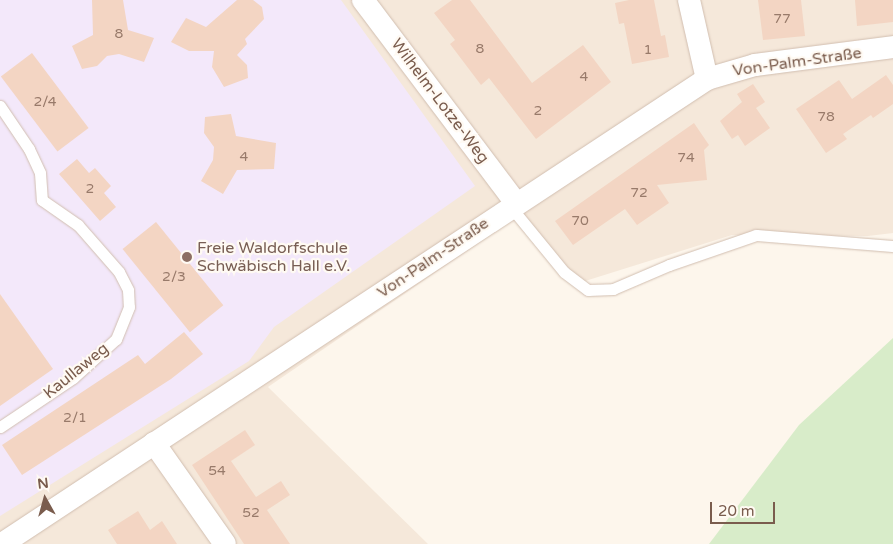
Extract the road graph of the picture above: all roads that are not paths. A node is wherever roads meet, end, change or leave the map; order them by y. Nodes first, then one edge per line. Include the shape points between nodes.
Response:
1 (363, 0) edge
2 (690, 0) edge
3 (893, 47) edge
4 (707, 79) junction
5 (0, 106) edge
6 (513, 204) junction
7 (893, 246) edge
8 (0, 427) edge
9 (154, 444) junction
10 (2, 544) edge
11 (225, 544) edge

1 - 6 street, Wilhelm-Lotze-Weg
2 - 4 street
3 - 4 street, Von-Palm-Straße via 756,64
4 - 6 street, Von-Palm-Straße
5 - 8 lane, Kaullaweg via 29,149 40,173 42,200 78,225 119,272 128,290 129,307 116,339 73,378
6 - 7 lane via 564,272 588,290 613,289 669,265 756,235
6 - 9 street, Von-Palm-Straße
9 - 10 street, Von-Palm-Straße
9 - 11 street

